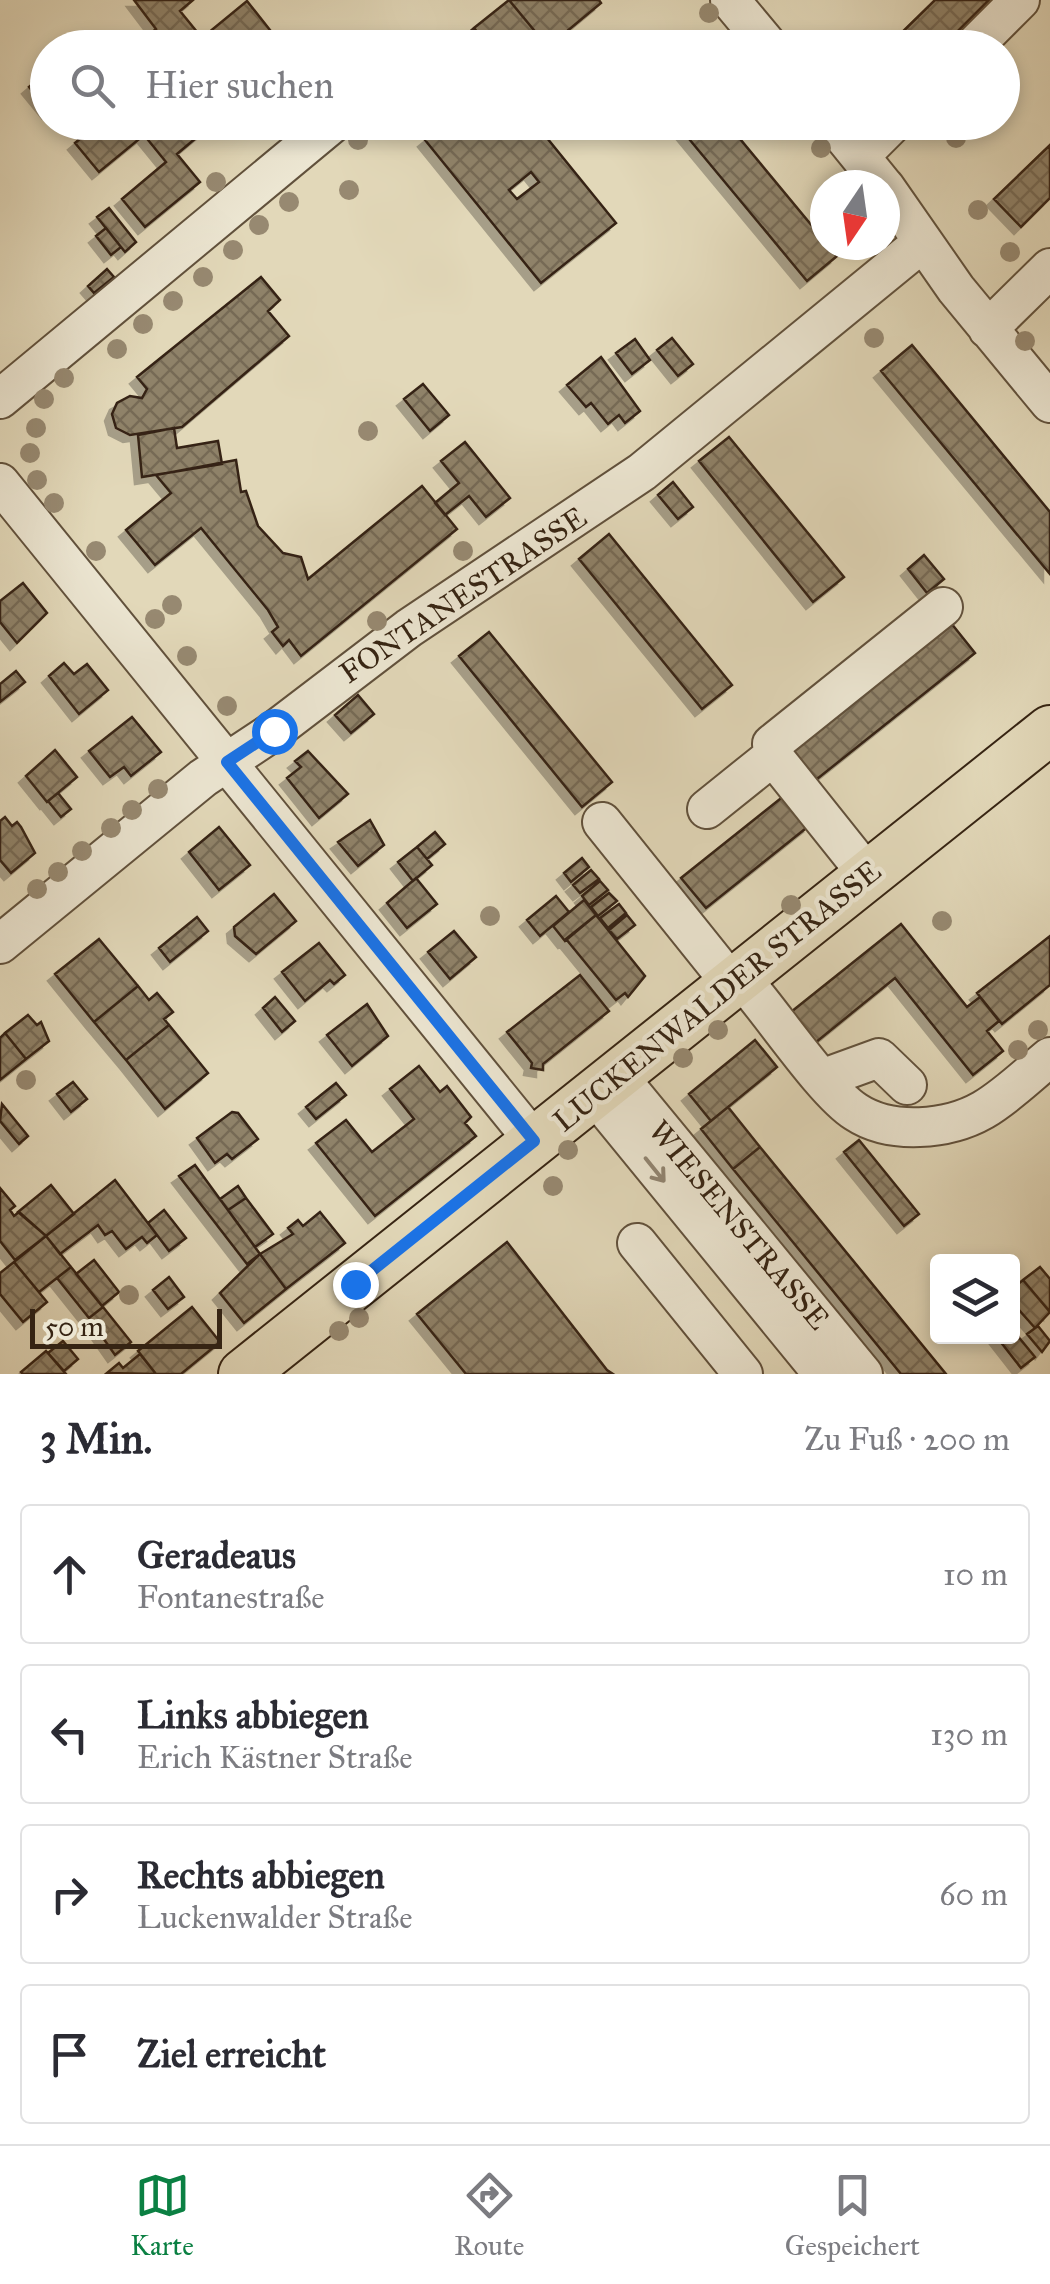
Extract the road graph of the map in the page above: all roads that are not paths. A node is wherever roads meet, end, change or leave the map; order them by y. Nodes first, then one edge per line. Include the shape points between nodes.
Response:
1 (1020, 0) edge
2 (742, 4) edge
3 (759, 30) edge
4 (990, 30) edge
5 (312, 140) edge
6 (847, 140) edge
7 (888, 140) edge
8 (871, 170) edge
9 (878, 170) edge
10 (900, 210) edge
11 (923, 242) junction
12 (1050, 268) edge
13 (988, 328) junction
14 (0, 398) edge
15 (1050, 403) edge
16 (0, 482) edge
17 (942, 607) dead end
18 (1050, 730) edge
19 (773, 756) junction
20 (227, 762) junction
21 (707, 809) dead end
22 (602, 822) dead end
23 (868, 875) junction
24 (0, 944) edge
25 (736, 980) junction
26 (1050, 1057) edge
27 (824, 1078) junction
28 (606, 1085) junction
29 (907, 1085) dead end
30 (534, 1141) junction
31 (637, 1243) dead end
32 (759, 1274) junction
33 (700, 1322) junction
34 (243, 1374) edge
35 (743, 1374) edge
36 (823, 1374) edge
37 (863, 1374) edge

1 - 4 street
2 - 3 street
5 - 14 street
6 - 8 street
7 - 9 street
10 - 11 street
11 - 13 street
11 - 20 street, FONTANESTRASSE via 642,472 409,628
12 - 13 street
13 - 15 street
16 - 20 street
17 - 19 street via 775,741
18 - 23 main road, LUCKENWALDER STRASSE
19 - 21 street
19 - 23 street
20 - 24 street, FONTANESTRASSE
20 - 30 street
22 - 25 street
23 - 25 main road, LUCKENWALDER STRASSE
25 - 27 street
25 - 28 main road, LUCKENWALDER STRASSE
26 - 27 street via 982,1110 930,1126 873,1120 854,1111
27 - 29 street via 879,1058
28 - 30 main road, LUCKENWALDER STRASSE
28 - 32 street, WIESENSTRASSE
30 - 34 main road, LUCKENWALDER STRASSE
31 - 33 street
32 - 33 street
32 - 36 street, WIESENSTRASSE
32 - 37 street, WIESENSTRASSE
33 - 35 street

